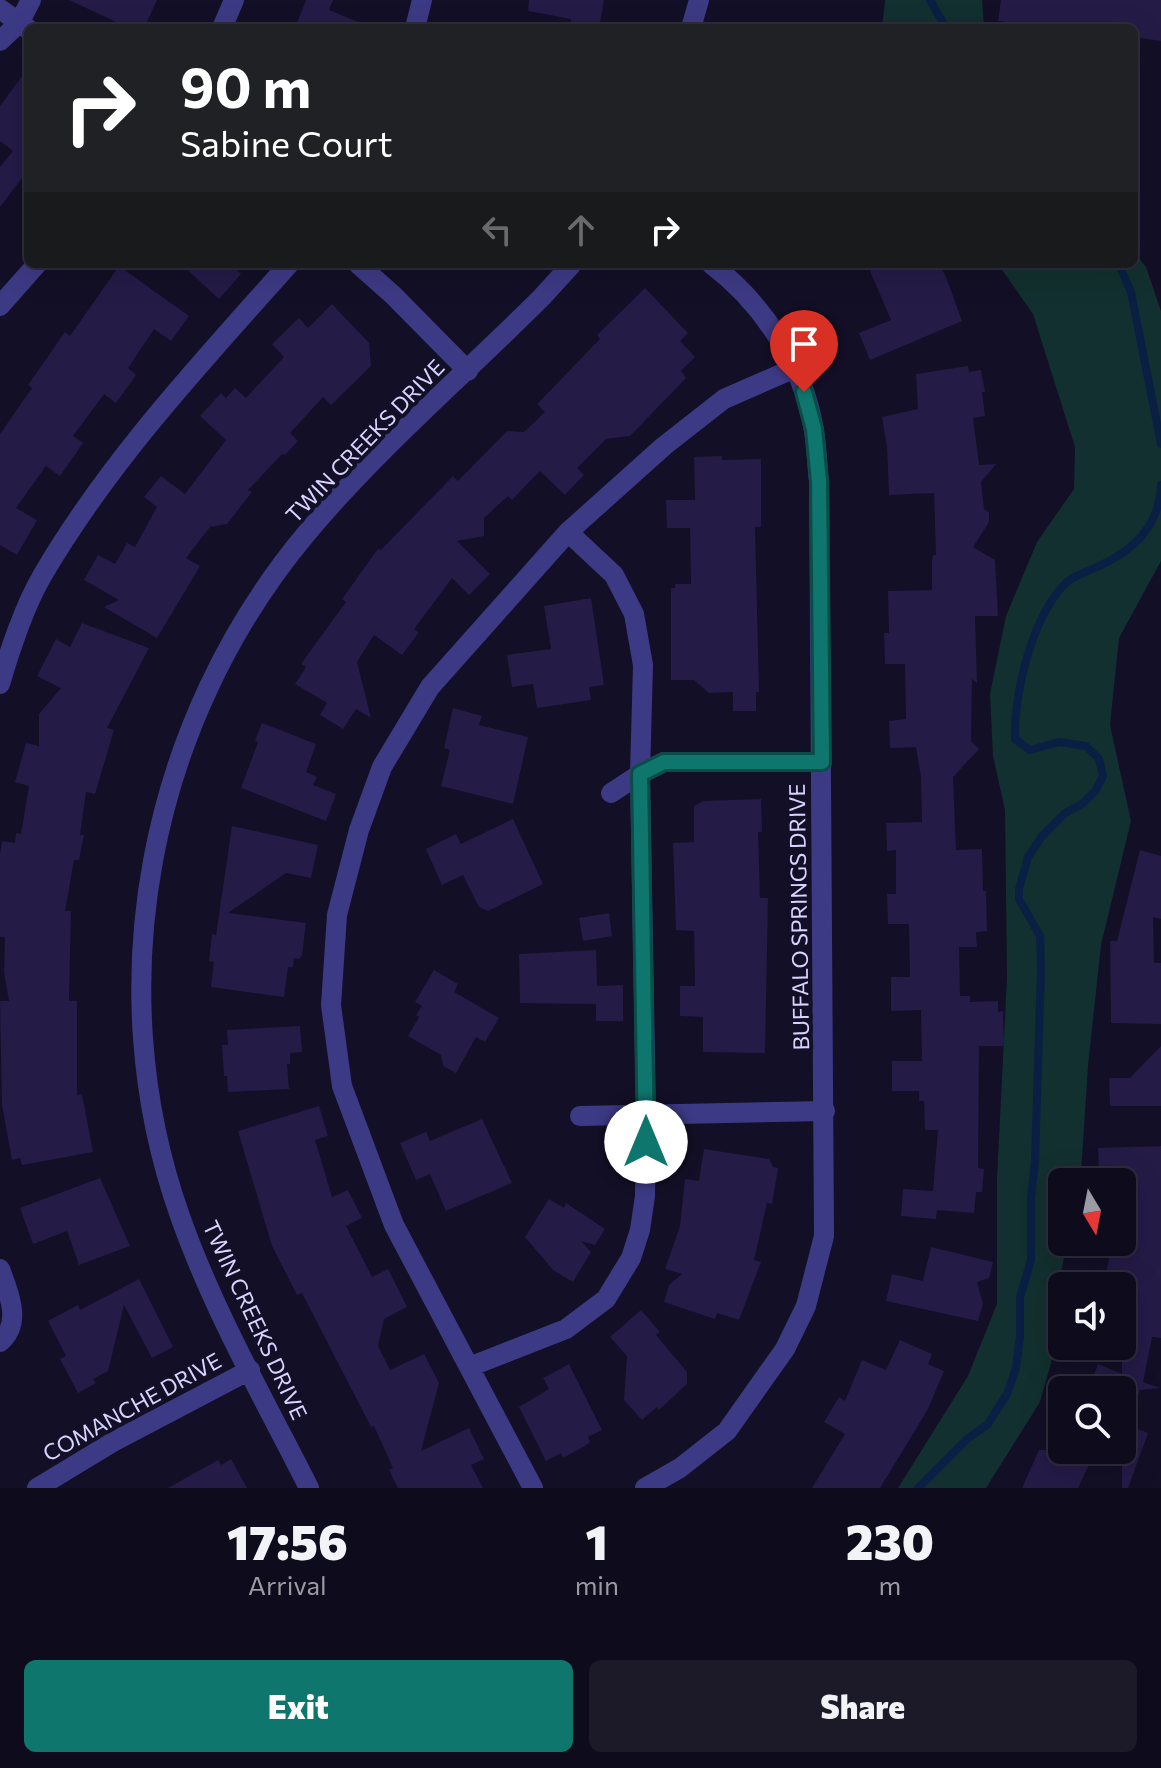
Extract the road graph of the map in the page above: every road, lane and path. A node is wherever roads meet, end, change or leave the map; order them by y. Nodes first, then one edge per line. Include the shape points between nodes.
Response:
1 (31, 0) edge
2 (234, 0) edge
3 (422, 0) edge
4 (699, 0) edge
5 (0, 9) edge
6 (224, 24) edge
7 (416, 24) edge
8 (692, 24) edge
9 (23, 26) edge
10 (0, 41) edge
11 (33, 268) edge
12 (285, 268) edge
13 (363, 268) edge
14 (568, 268) edge
15 (716, 268) edge
16 (0, 306) edge
17 (795, 368) junction
18 (468, 371) junction
19 (568, 532) junction
20 (0, 684) edge
21 (822, 762) junction
22 (640, 774) junction
23 (611, 793) dead end
24 (825, 1111) junction
25 (646, 1115) junction
26 (580, 1116) dead end
27 (0, 1269) edge
28 (0, 1342) edge
29 (469, 1367) junction
30 (250, 1370) junction
31 (37, 1488) edge
32 (309, 1488) edge
33 (533, 1488) edge
34 (645, 1488) edge

1 - 9 street
2 - 6 street
3 - 7 street
4 - 8 street
5 - 9 street
9 - 10 street
11 - 16 street
12 - 20 street via 109,475 41,578
13 - 18 street
14 - 18 street, TWIN CREEKS DRIVE
15 - 17 street, BUFFALO SPRINGS DRIVE via 758,309
17 - 19 street via 724,399
17 - 21 street, BUFFALO SPRINGS DRIVE via 814,429 819,481
18 - 30 street, TWIN CREEKS DRIVE via 337,499 275,573 214,674 176,764 152,857 143,945 146,1078 179,1213
19 - 22 street via 614,575 634,614 643,665
19 - 29 street via 430,687 382,767 337,915 331,1005 342,1086 394,1225
21 - 22 street via 664,762
21 - 24 street, BUFFALO SPRINGS DRIVE
22 - 23 street
22 - 25 street
24 - 25 street
24 - 34 street, BUFFALO SPRINGS DRIVE via 824,1236 806,1306 785,1349 727,1431
25 - 26 street
25 - 29 street via 640,1230 631,1258 606,1299 566,1329
27 - 28 street via 13,1319
29 - 33 street
30 - 31 street, COMANCHE DRIVE
30 - 32 street, TWIN CREEKS DRIVE

